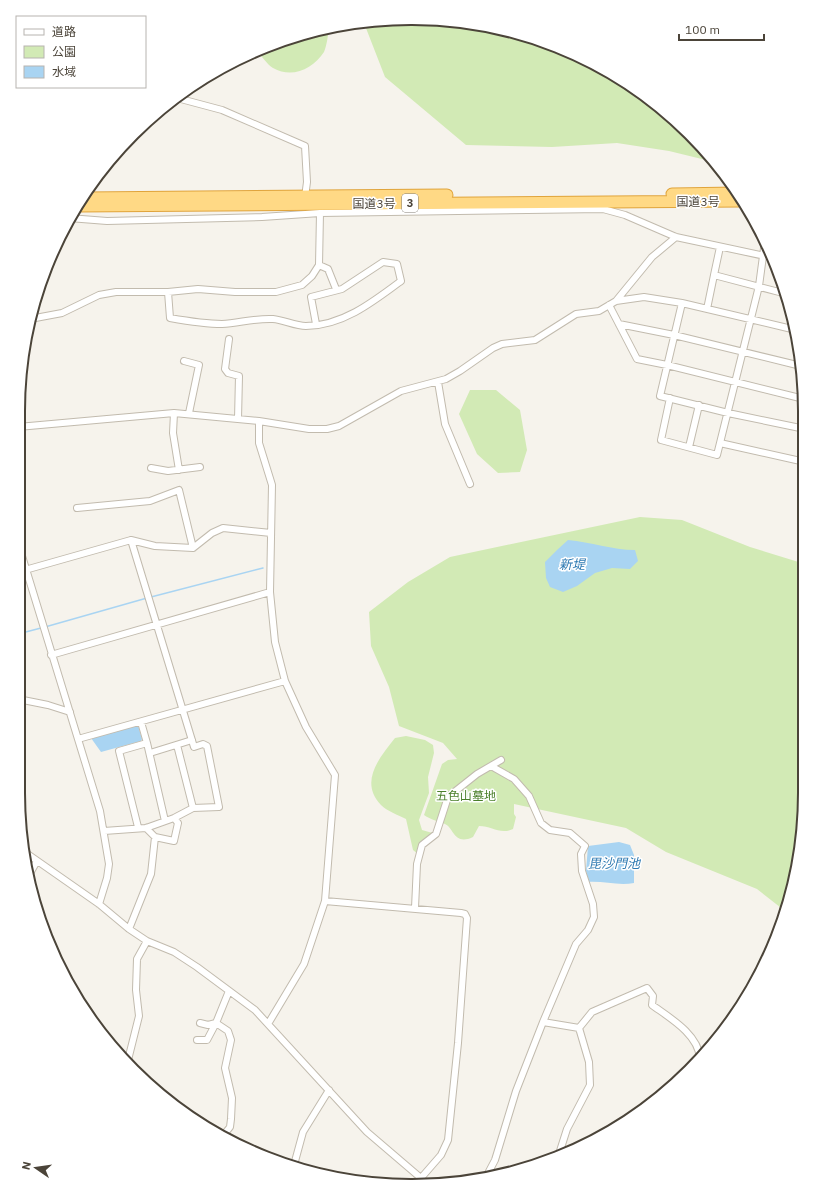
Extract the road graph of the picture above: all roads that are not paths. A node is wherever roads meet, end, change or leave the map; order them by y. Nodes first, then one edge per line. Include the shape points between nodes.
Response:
1 (183, 100) edge
2 (730, 193) edge
3 (89, 198) edge
4 (736, 201) edge
5 (306, 204) junction
6 (84, 206) edge
7 (320, 213) junction
8 (77, 219) edge
9 (676, 237) junction
10 (720, 247) junction
11 (765, 256) joint
12 (319, 265) junction
13 (714, 275) junction
14 (759, 286) junction
15 (336, 289) junction
16 (168, 292) junction
17 (779, 292) edge
18 (616, 302) junction
19 (682, 303) junction
20 (609, 305) junction
21 (707, 309) junction
22 (36, 318) edge
23 (751, 319) junction
24 (316, 324) junction
25 (619, 324) junction
26 (789, 328) edge
27 (674, 335) junction
28 (228, 339) dead end
29 (742, 352) junction
30 (184, 360) dead end
31 (667, 365) junction
32 (795, 365) edge
33 (438, 382) junction
34 (735, 382) junction
35 (797, 397) edge
36 (670, 398) junction
37 (699, 405) junction
38 (174, 413) junction
39 (189, 413) junction
40 (728, 413) junction
41 (238, 419) junction
42 (260, 421) junction
43 (25, 426) edge
44 (798, 428) edge
45 (720, 443) junction
46 (689, 447) junction
47 (798, 460) edge
48 (200, 467) dead end
49 (151, 468) dead end
50 (179, 470) junction
51 (470, 484) dead end
52 (77, 508) dead end
53 (271, 533) junction
54 (131, 540) junction
55 (193, 548) junction
56 (25, 568) joint
57 (270, 592) junction
58 (158, 624) junction
59 (52, 655) junction
60 (285, 681) junction
61 (25, 700) edge
62 (182, 710) junction
63 (70, 712) junction
64 (141, 722) junction
65 (78, 740) junction
66 (192, 740) junction
67 (147, 743) junction
68 (177, 745) junction
69 (150, 753) junction
70 (501, 760) dead end
71 (491, 766) junction
72 (193, 808) junction
73 (174, 818) junction
74 (166, 821) junction
75 (138, 827) junction
76 (146, 828) junction
77 (104, 831) junction
78 (155, 837) junction
79 (30, 856) edge
80 (37, 861) junction
81 (32, 869) edge
82 (325, 901) junction
83 (99, 904) junction
84 (415, 908) junction
85 (129, 929) junction
86 (147, 941) junction
87 (229, 991) junction
88 (543, 1022) junction
89 (200, 1023) dead end
90 (216, 1024) junction
91 (268, 1024) junction
92 (579, 1028) junction
93 (197, 1040) dead end
94 (699, 1050) edge
95 (129, 1056) edge
96 (329, 1090) junction
97 (226, 1131) edge
98 (561, 1149) edge
99 (295, 1161) edge
100 (489, 1172) edge
101 (421, 1178) joint

1 - 5 street via 222,110 304,146
2 - 5 highway, 国道3号 / 3
3 - 5 highway, 国道3号 / 3
4 - 5 highway, 国道3号 / 3
5 - 6 highway, 国道3号 / 3
5 - 7 street
5 - 8 street via 262,218 115,221
7 - 9 street via 602,209 625,215
7 - 12 street
9 - 10 street
9 - 18 street via 652,257
10 - 11 street
10 - 13 street
11 - 14 street
12 - 15 street via 328,269
12 - 16 street via 302,285 276,292 198,289
13 - 14 street
13 - 21 street
14 - 17 street
14 - 23 street
15 - 24 street via 311,297
15 - 24 street via 342,289 382,262 398,264 401,281 358,311 335,321
16 - 22 street via 116,292 99,295 62,313
16 - 24 street via 170,318 222,324 274,319 305,326
18 - 19 street via 644,297
18 - 20 street
19 - 21 street
19 - 27 street
20 - 25 street
20 - 33 street via 599,311 576,314 535,340 502,344 493,348 460,371
21 - 23 street
23 - 26 street
23 - 29 street
25 - 27 street
25 - 31 street via 637,360
27 - 29 street
27 - 31 street
28 - 41 street via 225,369 228,373 239,376
29 - 32 street
29 - 34 street
30 - 39 street via 199,365
31 - 34 street
31 - 36 street via 660,396
33 - 42 street via 401,391 339,426 328,429 310,429
33 - 51 street via 445,424
34 - 35 street
34 - 40 street
36 - 37 street
36 - 46 street via 661,440
37 - 40 street
37 - 46 street
38 - 39 street
38 - 43 street
38 - 50 street via 173,433
39 - 41 street
40 - 44 street
40 - 45 street
41 - 42 street
42 - 53 street via 259,443 272,485
45 - 46 street via 717,455
45 - 47 street
48 - 50 street
49 - 50 street via 168,472
52 - 55 street via 150,501 179,490
53 - 55 street via 223,528
53 - 57 street
54 - 55 street via 155,546
54 - 56 street
54 - 58 street
56 - 59 street
57 - 58 street
57 - 60 street via 275,642
58 - 59 street
58 - 62 street
59 - 63 street
60 - 62 street
60 - 82 street via 306,727 335,775
61 - 63 street
62 - 64 street
62 - 66 street
63 - 65 street
64 - 65 street
64 - 67 street
65 - 77 street
66 - 68 street
66 - 72 street via 194,747 203,744 207,746 220,803 219,807
67 - 69 street
67 - 75 street via 119,751
68 - 69 street
68 - 72 street
69 - 74 street
70 - 71 street
71 - 84 street via 448,797 436,834 422,846 417,864
71 - 88 street via 514,779 530,796 541,823 550,830 570,833 585,846 581,854 582,871 593,904 594,917 588,930 576,944
72 - 73 street
73 - 74 street
73 - 78 street via 178,823 174,841
74 - 76 street
75 - 76 street
75 - 77 street
76 - 78 street
77 - 83 street via 109,864 108,878
78 - 85 street via 151,874
79 - 80 street
80 - 81 street
80 - 83 street
82 - 84 street
82 - 91 street via 304,964
83 - 85 street
84 - 101 street via 461,913 467,918 448,1140 441,1155
85 - 86 street
86 - 87 street via 174,952
86 - 95 street via 138,959 136,990 139,1016
87 - 90 street
87 - 91 street via 255,1010
88 - 92 street
88 - 100 street
89 - 90 street
90 - 93 street via 207,1040
90 - 97 street via 228,1031 231,1040 225,1068 232,1098 230,1127
91 - 96 street
92 - 94 street via 592,1012 647,988 653,996 652,1005 692,1037
92 - 98 street via 589,1062 590,1085 567,1129
96 - 99 street via 303,1132
96 - 101 street via 367,1132

